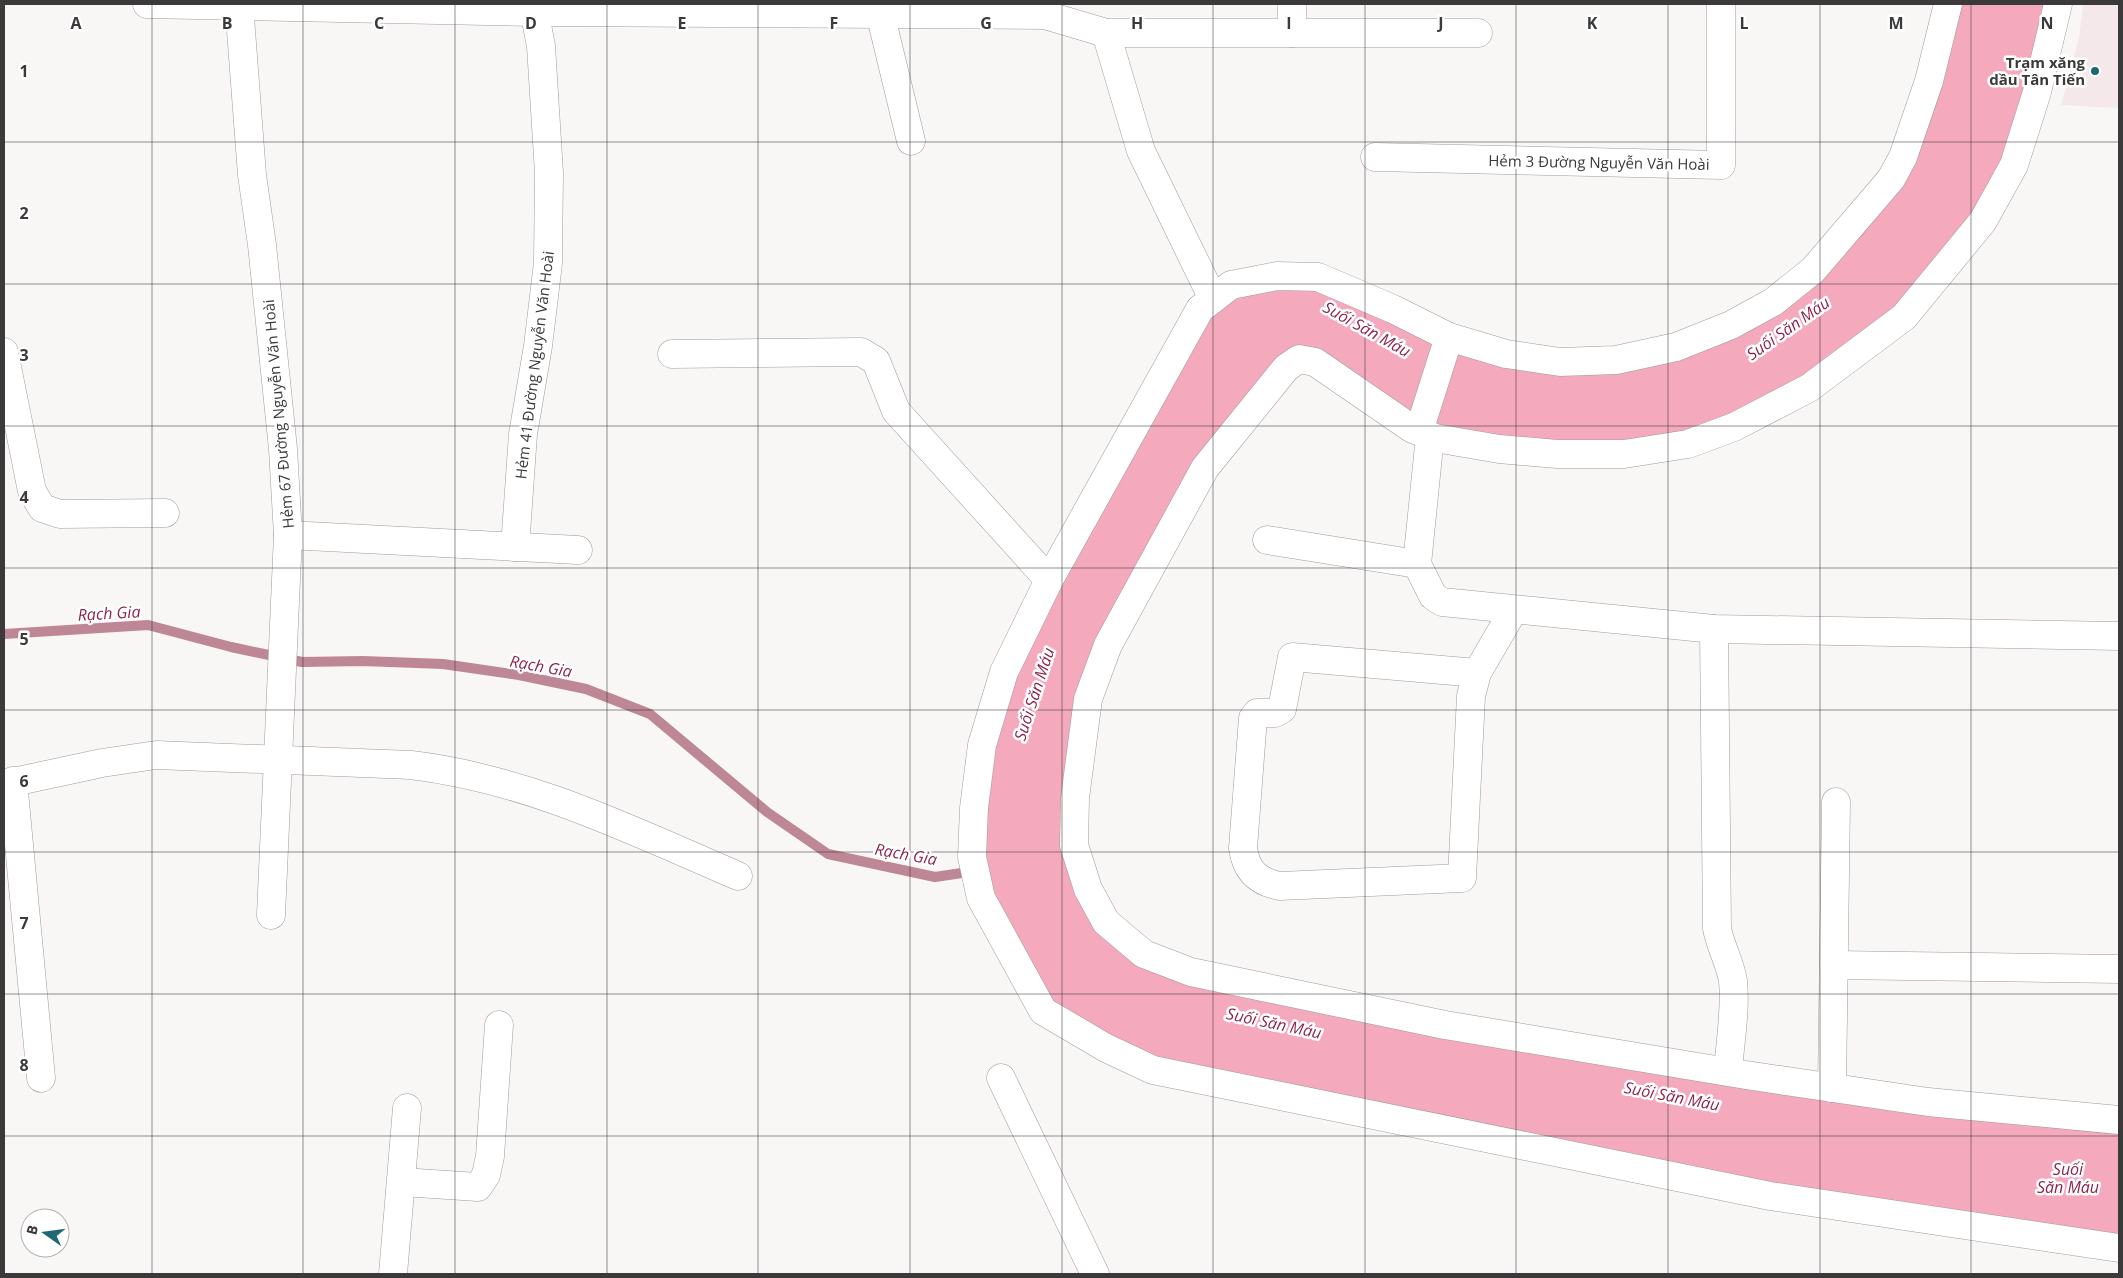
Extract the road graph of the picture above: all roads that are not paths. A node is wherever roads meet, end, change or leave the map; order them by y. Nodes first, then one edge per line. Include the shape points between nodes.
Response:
1 (147, 4) edge
2 (1292, 4) edge
3 (1721, 4) edge
4 (1948, 4) edge
5 (2058, 4) edge
6 (238, 5) edge
7 (536, 8) edge
8 (831, 8) edge
9 (1045, 9) edge
10 (880, 13) junction
11 (1106, 33) junction
12 (1292, 33) junction
13 (1478, 34) dead end
14 (911, 141) dead end
15 (1375, 157) dead end
16 (1213, 299) junction
17 (1449, 338) junction
18 (4, 352) edge
19 (672, 354) dead end
20 (1425, 434) junction
21 (164, 513) dead end
22 (288, 535) junction
23 (1267, 540) dead end
24 (515, 547) junction
25 (578, 550) dead end
26 (1417, 564) junction
27 (1049, 580) junction
28 (1513, 611) junction
29 (1714, 629) junction
30 (2119, 636) edge
31 (1478, 673) junction
32 (278, 759) junction
33 (8, 783) edge
34 (1836, 802) dead end
35 (738, 876) dead end
36 (271, 915) dead end
37 (1834, 965) junction
38 (2119, 969) edge
39 (499, 1025) dead end
40 (1728, 1071) junction
41 (41, 1078) dead end
42 (1001, 1078) dead end
43 (1832, 1088) junction
44 (407, 1108) dead end
45 (2119, 1120) edge
46 (402, 1182) junction
47 (2119, 1248) edge
48 (393, 1274) edge
49 (1095, 1274) edge

1 - 6 street
2 - 12 street
3 - 15 street, Hẻm 3 Đường Nguyễn Văn Hoài via 1721,165
4 - 17 street via 1929,81 1903,157 1891,179 1813,270 1772,302 1731,325 1676,348 1616,360 1560,362 1506,354
5 - 20 street via 2037,92 2014,165 1983,220 1904,317 1809,388 1734,427 1688,444 1624,454 1538,453 1499,449
6 - 7 street
6 - 22 street, Hẻm 67 Đường Nguyễn Văn Hoài via 252,175 283,449
7 - 8 street
7 - 24 street, Hẻm 41 Đường Nguyễn Văn Hoài via 549,173 548,263 523,434
8 - 10 street
9 - 10 street
9 - 11 street
10 - 14 street
11 - 12 street
11 - 16 street via 1141,151
12 - 13 street
16 - 17 street via 1230,285 1277,276 1318,277 1393,309
16 - 27 street via 1200,309
17 - 20 street
18 - 21 street via 32,491 42,508 60,514
19 - 27 street via 867,354 876,361 896,411
20 - 26 street
20 - 40 street via 1315,362 1299,359 1286,368 1205,468 1108,645 1088,699 1075,798 1074,845 1088,888 1106,922 1144,954 1191,972 1445,1025
22 - 24 street
22 - 32 street, Hẻm 67 Đường Nguyễn Văn Hoài
23 - 26 street
24 - 25 street
26 - 28 street via 1437,600
27 - 47 street via 1004,672 982,744 972,858 981,898 1043,1011 1106,1048 1153,1070 1770,1196
28 - 29 street
28 - 31 street
29 - 30 street
29 - 40 street via 1717,928 1730,968 1733,992
31 - 31 street via 1471,696 1462,878 1280,886 1252,874 1243,848 1253,718 1257,713 1275,713 1282,709 1292,657
32 - 33 street via 156,755
32 - 35 street via 411,765 491,780 536,792
32 - 36 street, Hẻm 67 Đường Nguyễn Văn Hoài
33 - 41 street
34 - 37 street
37 - 38 street
37 - 43 street
39 - 46 street via 486,1175 478,1187
40 - 43 street
42 - 49 street
43 - 45 street via 1928,1102
44 - 46 street
46 - 48 street

